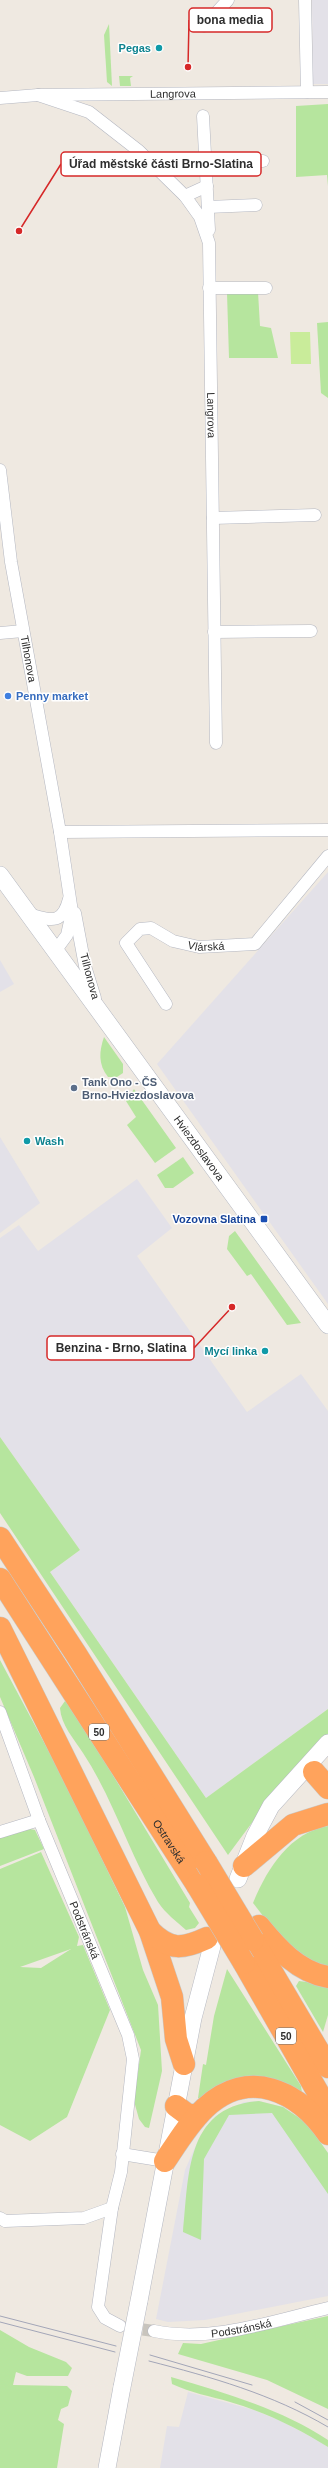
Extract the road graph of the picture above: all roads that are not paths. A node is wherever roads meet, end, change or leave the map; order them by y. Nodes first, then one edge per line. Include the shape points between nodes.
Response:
1 (228, 0) edge
2 (305, 0) edge
3 (204, 26) dead end
4 (307, 92) junction
5 (328, 92) edge
6 (38, 95) junction
7 (0, 98) edge
8 (203, 116) dead end
9 (263, 161) dead end
10 (205, 162) junction
11 (207, 186) junction
12 (185, 196) junction
13 (256, 205) dead end
14 (208, 207) junction
15 (209, 243) junction
16 (209, 288) junction
17 (266, 288) dead end
18 (0, 470) edge
19 (1, 490) edge
20 (315, 515) dead end
21 (213, 518) junction
22 (23, 631) junction
23 (311, 631) dead end
24 (214, 632) junction
25 (0, 633) edge
26 (216, 743) dead end
27 (328, 830) edge
28 (60, 832) junction
29 (328, 856) edge
30 (0, 875) edge
31 (70, 894) junction
32 (29, 914) junction
33 (56, 950) junction
34 (166, 1004) dead end
35 (100, 1011) junction
36 (328, 1325) edge
37 (0, 1538) edge
38 (0, 1579) edge
39 (0, 1628) edge
40 (0, 1712) edge
41 (325, 1765) edge
42 (328, 1814) edge
43 (39, 1820) junction
44 (0, 1832) edge
45 (241, 1873) junction
46 (150, 1931) junction
47 (256, 1933) junction
48 (210, 1942) joint
49 (328, 1976) edge
50 (184, 2064) junction
51 (328, 2067) edge
52 (176, 2106) junction
53 (328, 2110) edge
54 (198, 2115) junction
55 (328, 2134) edge
56 (122, 2154) junction
57 (165, 2161) junction
58 (112, 2208) junction
59 (2, 2220) edge
60 (328, 2308) edge
61 (120, 2326) tunnel mouth
62 (154, 2332) tunnel mouth
63 (108, 2468) edge

1 - 3 street
2 - 4 street
4 - 5 street, Langrova
4 - 6 street, Langrova
6 - 7 street, Langrova
6 - 12 street, Langrova via 89,112 139,151
8 - 10 street, Langrova
9 - 10 street
10 - 11 street, Langrova
11 - 12 street
11 - 14 street, Langrova
12 - 15 street, Langrova via 200,217
13 - 14 street
14 - 15 street, Langrova
15 - 16 street, Langrova
16 - 17 street
16 - 21 street, Langrova
18 - 19 street, Tilhonova
19 - 22 street, Tilhonova
20 - 21 street
21 - 24 street, Langrova
22 - 25 street
22 - 28 street, Tilhonova
23 - 24 street
24 - 26 street, Langrova
27 - 28 street
28 - 31 street, Tilhonova
29 - 34 street, Vlárská via 255,944 199,947 173,941 151,928 140,929 126,943
30 - 32 main road, Hviezdoslavova
31 - 32 street, Tilhonova via 66,910 56,919 48,920
31 - 33 street, Tilhonova via 70,926 67,936
31 - 35 street, Tilhonova via 80,930 85,966
32 - 33 main road, Hviezdoslavova
33 - 35 main road, Hviezdoslavova
35 - 36 main road, Hviezdoslavova
37 - 47 highway, Ostravská / 50, bridge via 80,1660 206,1862
38 - 53 highway, Ostravská / 50, bridge via 197,1885
39 - 46 highway
40 - 43 street, Podstránská
41 - 45 main road via 276,1817
41 - 45 main road via 271,1806 255,1836
42 - 45 highway via 293,1825
43 - 44 street
43 - 56 street, Podstránská via 128,2035 133,2059
46 - 48 highway via 160,1941 174,1946
46 - 50 highway via 172,1997 176,2039
47 - 49 highway, 50 via 296,1963
47 - 51 highway, 50
48 - 50 main road
50 - 52 main road
52 - 54 highway via 188,2115
52 - 57 main road
54 - 55 highway via 211,2103 230,2092 246,2088 269,2088 301,2103
54 - 57 highway
56 - 57 street
56 - 58 street, Podstránská via 121,2172
57 - 63 main road, bridge
58 - 59 street via 84,2218
58 - 61 street, Podstránská via 98,2308 105,2318
60 - 62 street, Podstránská via 206,2335 183,2336

